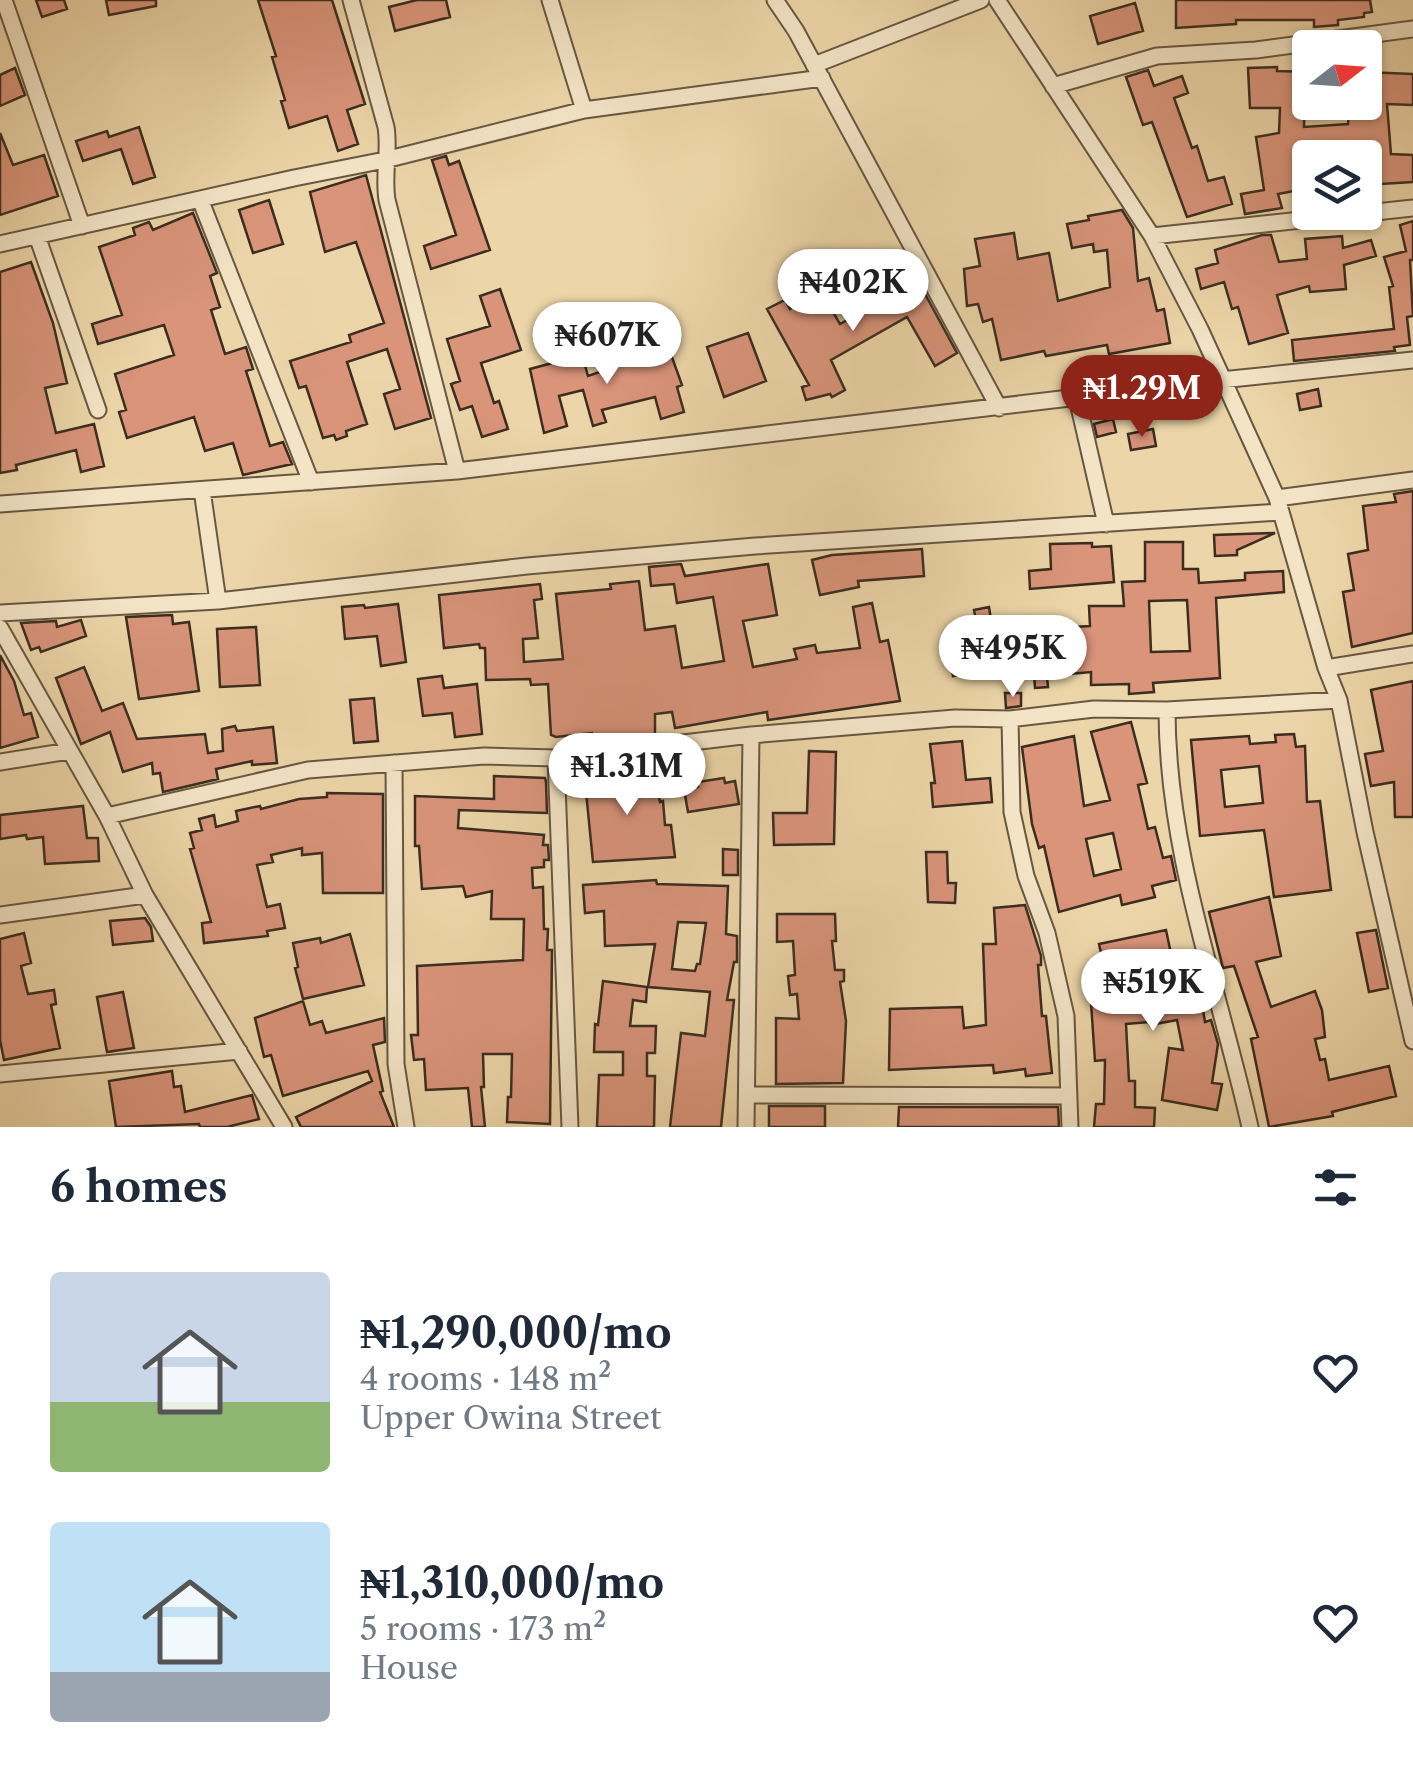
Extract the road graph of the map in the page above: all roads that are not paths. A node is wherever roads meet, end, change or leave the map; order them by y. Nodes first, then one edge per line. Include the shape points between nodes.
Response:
1 (4, 0) edge
2 (351, 0) edge
3 (550, 0) edge
4 (775, 0) edge
5 (981, 0) edge
6 (997, 0) edge
7 (1413, 28) edge
8 (818, 72) junction
9 (1052, 86) junction
10 (584, 110) junction
11 (385, 160) junction
12 (200, 199) junction
13 (1413, 208) edge
14 (82, 226) junction
15 (37, 236) junction
16 (1152, 236) junction
17 (0, 244) edge
18 (1413, 360) edge
19 (1221, 380) junction
20 (1077, 398) junction
21 (999, 408) junction
22 (98, 410) dead end
23 (456, 471) junction
24 (1413, 480) edge
25 (310, 482) junction
26 (202, 490) junction
27 (0, 504) edge
28 (1279, 505) junction
29 (1106, 524) junction
30 (218, 601) junction
31 (0, 613) edge
32 (0, 628) edge
33 (1413, 654) edge
34 (1326, 668) junction
35 (1339, 700) junction
36 (1166, 710) junction
37 (1010, 718) junction
38 (750, 735) junction
39 (69, 751) junction
40 (556, 758) junction
41 (0, 762) edge
42 (394, 764) junction
43 (108, 816) junction
44 (145, 895) junction
45 (0, 915) edge
46 (1413, 1041) edge
47 (239, 1051) junction
48 (0, 1074) edge
49 (748, 1095) junction
50 (1069, 1096) junction
51 (284, 1127) edge
52 (406, 1127) edge
53 (570, 1127) edge
54 (746, 1127) edge
55 (1070, 1127) edge
56 (1250, 1127) edge

1 - 14 street
2 - 11 street via 386,127
3 - 10 street
4 - 8 street
5 - 8 street
6 - 9 street
7 - 9 street via 1157,56
8 - 10 street
8 - 21 street
9 - 16 street
10 - 11 street
11 - 12 street
11 - 23 street via 387,200
12 - 14 street
12 - 25 street
13 - 16 street
14 - 15 street
15 - 17 street
15 - 22 street
16 - 19 street
18 - 19 street
19 - 20 street
19 - 28 street
20 - 21 street
20 - 29 street
21 - 23 street
23 - 25 street
24 - 28 street
25 - 26 street
26 - 27 street
26 - 30 street
28 - 29 street
28 - 34 street
29 - 30 street via 756,546
30 - 31 street
32 - 39 street
33 - 34 street
34 - 35 street
35 - 36 street
35 - 46 street
36 - 37 street
36 - 56 street via 1167,766 1190,894
37 - 38 street
37 - 50 street via 1012,812 1066,1016
38 - 40 street
38 - 49 street
39 - 41 street
39 - 43 street
40 - 42 street
40 - 53 street
42 - 43 street via 308,770
42 - 52 street via 396,1064
43 - 44 street
44 - 45 street
44 - 47 street
47 - 48 street
47 - 51 street
49 - 50 street
49 - 54 street
50 - 55 street

